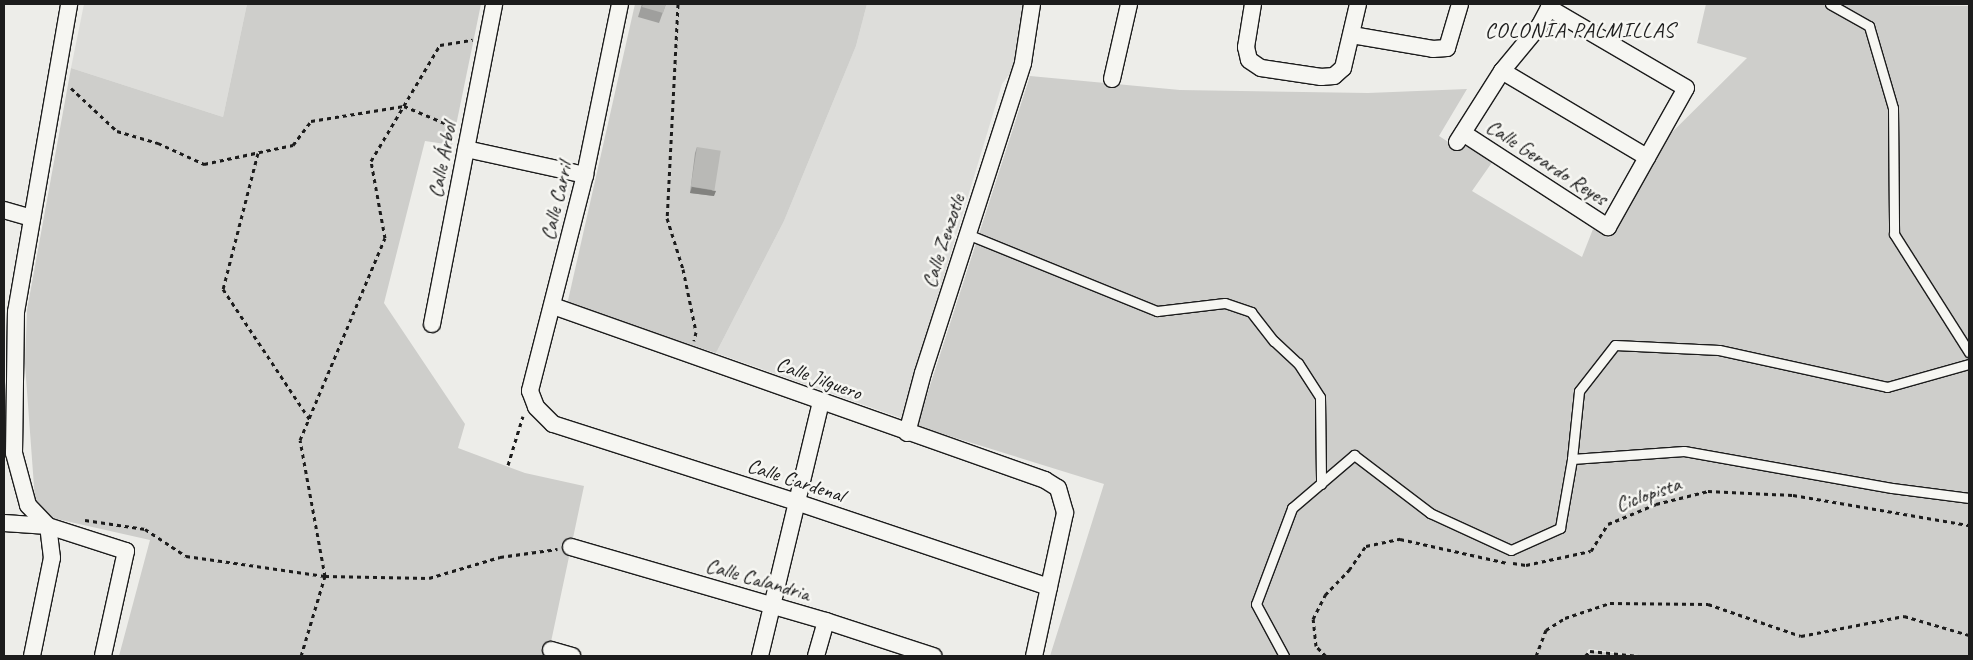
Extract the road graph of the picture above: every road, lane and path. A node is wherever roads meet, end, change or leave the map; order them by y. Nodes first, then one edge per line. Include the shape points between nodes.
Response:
1 (69, 4) edge
2 (494, 4) edge
3 (620, 4) edge
4 (678, 4) edge
5 (1032, 4) edge
6 (1129, 4) edge
7 (1253, 4) edge
8 (1358, 4) edge
9 (1460, 4) edge
10 (1830, 4) edge
11 (1550, 6) edge
12 (1352, 35) junction
13 (488, 38) junction
14 (1502, 71) junction
15 (56, 74) junction
16 (1112, 79) dead end
17 (404, 106) junction
18 (466, 149) junction
19 (258, 153) junction
20 (1647, 157) junction
21 (585, 175) junction
22 (4, 210) edge
23 (32, 218) junction
24 (967, 234) junction
25 (552, 306) junction
26 (432, 324) dead end
27 (1969, 352) edge
28 (691, 356) junction
29 (1969, 364) edge
30 (533, 399) junction
31 (820, 400) junction
32 (310, 420) junction
33 (907, 433) junction
34 (1572, 459) junction
35 (508, 466) dead end
36 (1321, 484) junction
37 (1969, 498) edge
38 (796, 502) junction
39 (75, 522) dead end
40 (4, 523) edge
41 (1969, 525) edge
42 (48, 526) junction
43 (570, 547) joint
44 (325, 576) junction
45 (1049, 587) junction
46 (773, 605) junction
47 (826, 621) junction
48 (1969, 635) edge
49 (551, 650) dead end
50 (32, 656) edge
51 (103, 656) edge
52 (301, 656) edge
53 (572, 656) edge
54 (760, 656) edge
55 (816, 656) edge
56 (933, 656) edge
57 (1034, 656) edge
58 (1284, 656) edge
59 (1326, 656) edge
60 (1536, 656) edge
61 (1585, 656) edge
62 (1639, 656) edge

1 - 15 street
2 - 13 street, Calle Árbol
3 - 21 street, Calle Carril
4 - 28 path via 668,218 696,332
5 - 24 street, Calle Zenzotle via 1023,64
6 - 16 street
7 - 12 street via 1246,47 1249,60 1261,68 1334,76 1343,68
8 - 12 street
9 - 12 street via 1454,35 1447,48 1433,49
10 - 27 lane via 1868,26 1893,108 1894,234
11 - 14 street via 1540,25
11 - 20 street via 1686,88
13 - 17 path via 440,45
13 - 18 street, Calle Árbol
14 - 20 street
14 - 20 street, Calle Gerardo Reyes via 1460,137 1608,228
15 - 19 path via 117,131 158,143 204,164
15 - 23 street
17 - 18 path via 447,124
17 - 19 path via 311,121 293,145
17 - 32 path via 371,161 385,238
18 - 21 street
18 - 26 street, Calle Árbol
19 - 32 path via 223,289
21 - 25 street, Calle Carril
22 - 23 street
23 - 42 street via 16,312 14,453 28,505
24 - 33 street, Calle Zenzotle
24 - 36 lane via 1157,311 1225,303 1251,312 1274,341 1298,363 1320,397
25 - 28 street, Calle Jilguero
25 - 30 street, Calle Carril
28 - 31 street, Calle Jilguero
29 - 34 lane via 1887,387 1719,350 1615,345 1579,391
30 - 35 path
30 - 38 street, Calle Cardenal via 552,424
31 - 33 street, Calle Jilguero
31 - 38 street
32 - 44 path via 300,440
33 - 45 street, Calle Jilguero via 1045,480 1058,488 1064,500 1065,513
34 - 36 lane via 1560,528 1511,550 1430,513 1354,455
34 - 37 lane via 1684,451 1892,488
36 - 58 lane via 1292,508 1256,604
38 - 45 street, Calle Cardenal
38 - 46 street
39 - 44 path via 93,519 144,529 186,556
40 - 42 street
41 - 59 path, Ciclopista via 1793,495 1708,491 1656,504 1608,524 1591,550 1526,565 1400,539 1366,546 1326,595 1313,619 1316,646
42 - 50 street via 52,558
42 - 51 street via 126,551
43 - 44 path via 500,557 430,578
43 - 46 street, Calle Calandria
44 - 52 path
45 - 57 street
46 - 47 street, Calle Calandria
46 - 54 street
47 - 55 street
47 - 56 street, Calle Calandria
48 - 60 path via 1904,616 1801,636 1708,604 1610,603 1565,618 1546,630
49 - 53 street
61 - 62 path via 1590,651

